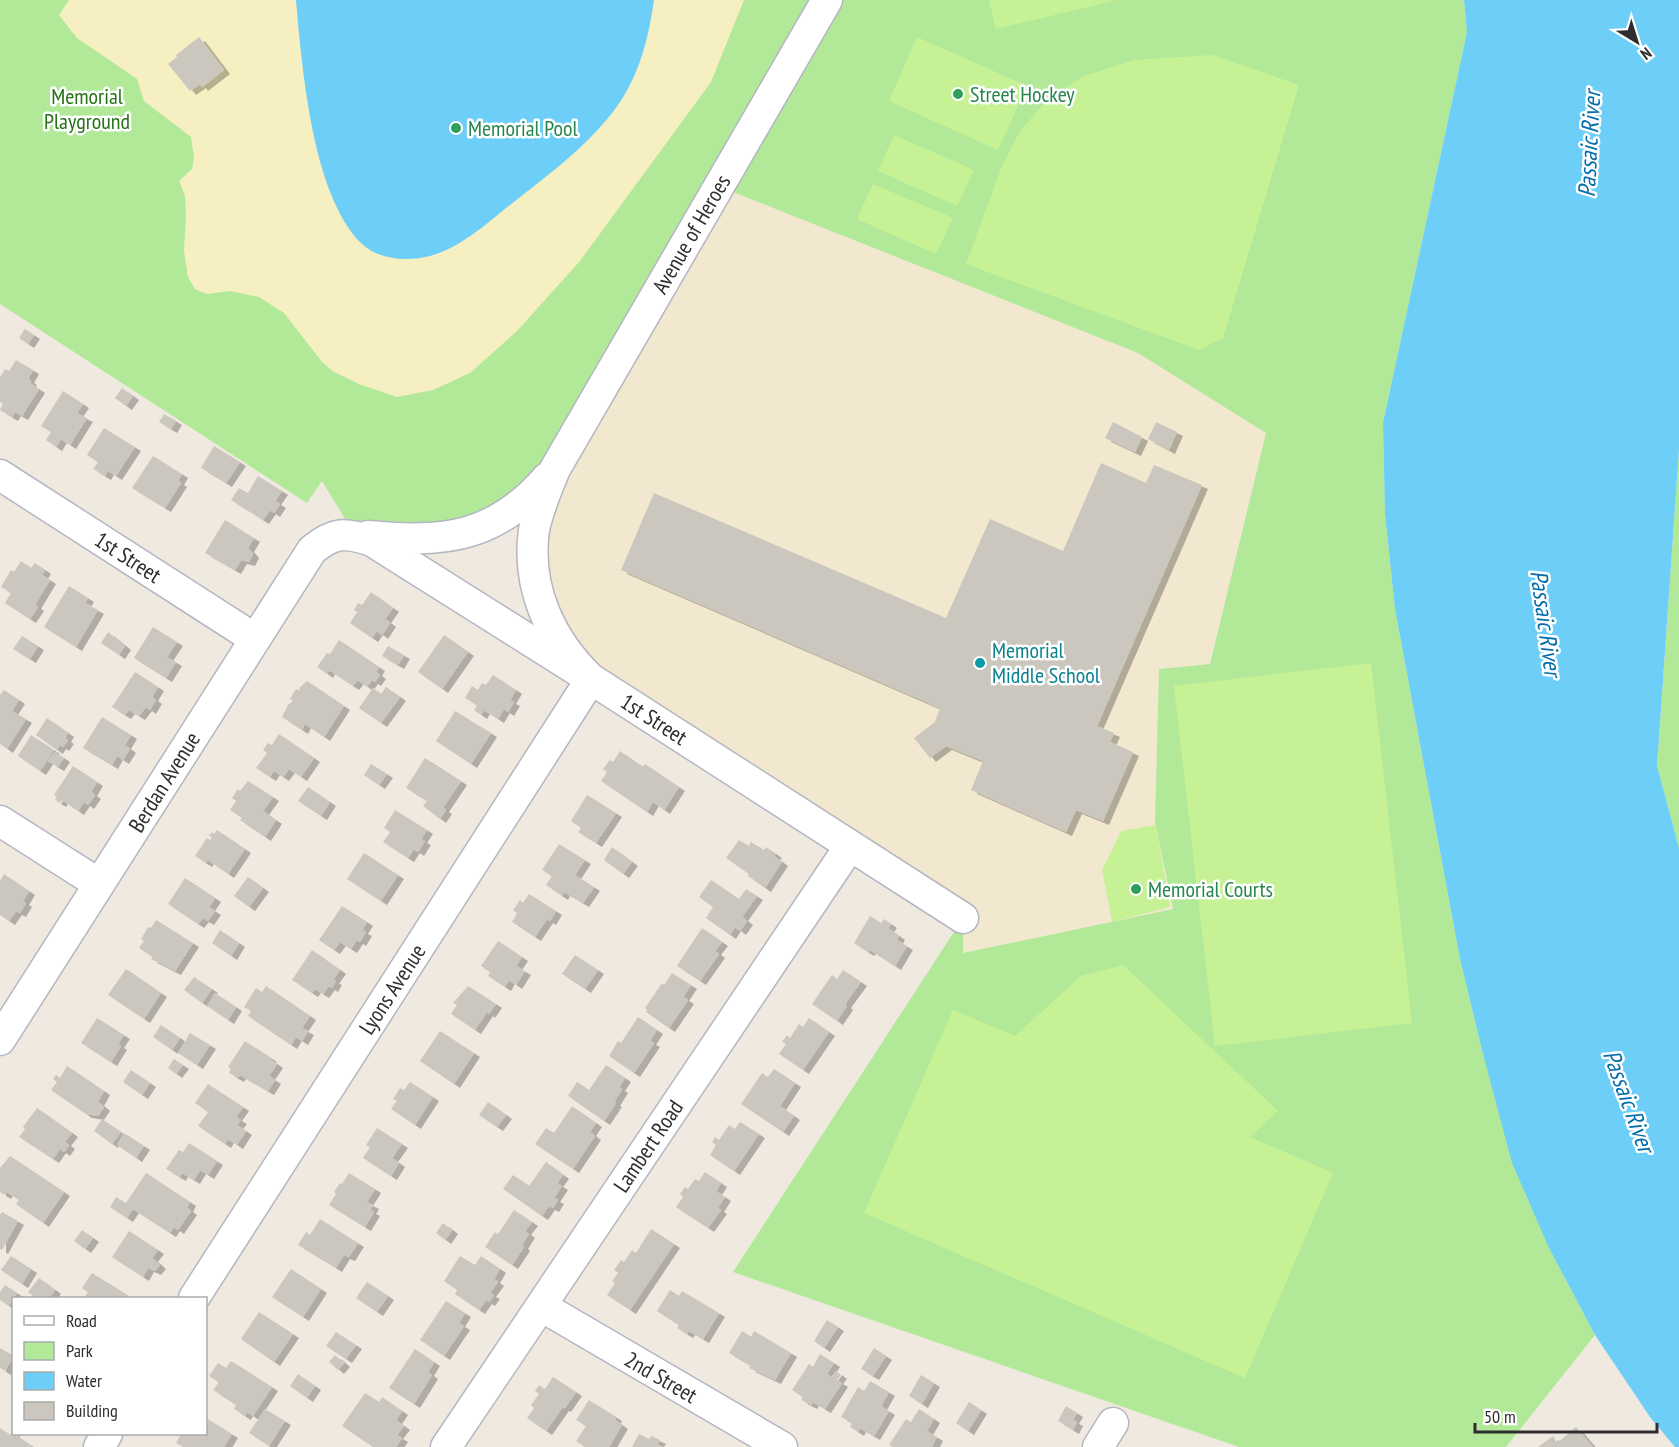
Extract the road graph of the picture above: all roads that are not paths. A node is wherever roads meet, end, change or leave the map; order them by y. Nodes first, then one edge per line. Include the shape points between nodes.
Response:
1 (827, 0) edge
2 (555, 469) junction
3 (0, 475) edge
4 (347, 535) junction
5 (255, 639) junction
6 (591, 679) junction
7 (0, 821) edge
8 (850, 846) junction
9 (99, 884) junction
10 (963, 918) dead end
11 (0, 1040) edge
12 (195, 1297) edge
13 (540, 1306) junction
14 (446, 1447) edge
15 (782, 1447) edge

1 - 2 street, Avenue of Heroes
2 - 4 street, Avenue of Heroes via 514,511 487,526 426,539
2 - 6 street, Avenue of Heroes via 534,530 536,589 556,639
3 - 5 street, 1st Street
4 - 5 street, Berdan Avenue via 325,540 312,550
4 - 6 street, 1st Street via 372,541
5 - 9 street, Berdan Avenue
6 - 8 street, 1st Street
6 - 12 street, Lyons Avenue
7 - 9 street
8 - 10 street, 1st Street
8 - 13 street, Lambert Road
9 - 11 street, Berdan Avenue
13 - 14 street, Lambert Road
13 - 15 street, 2nd Street

